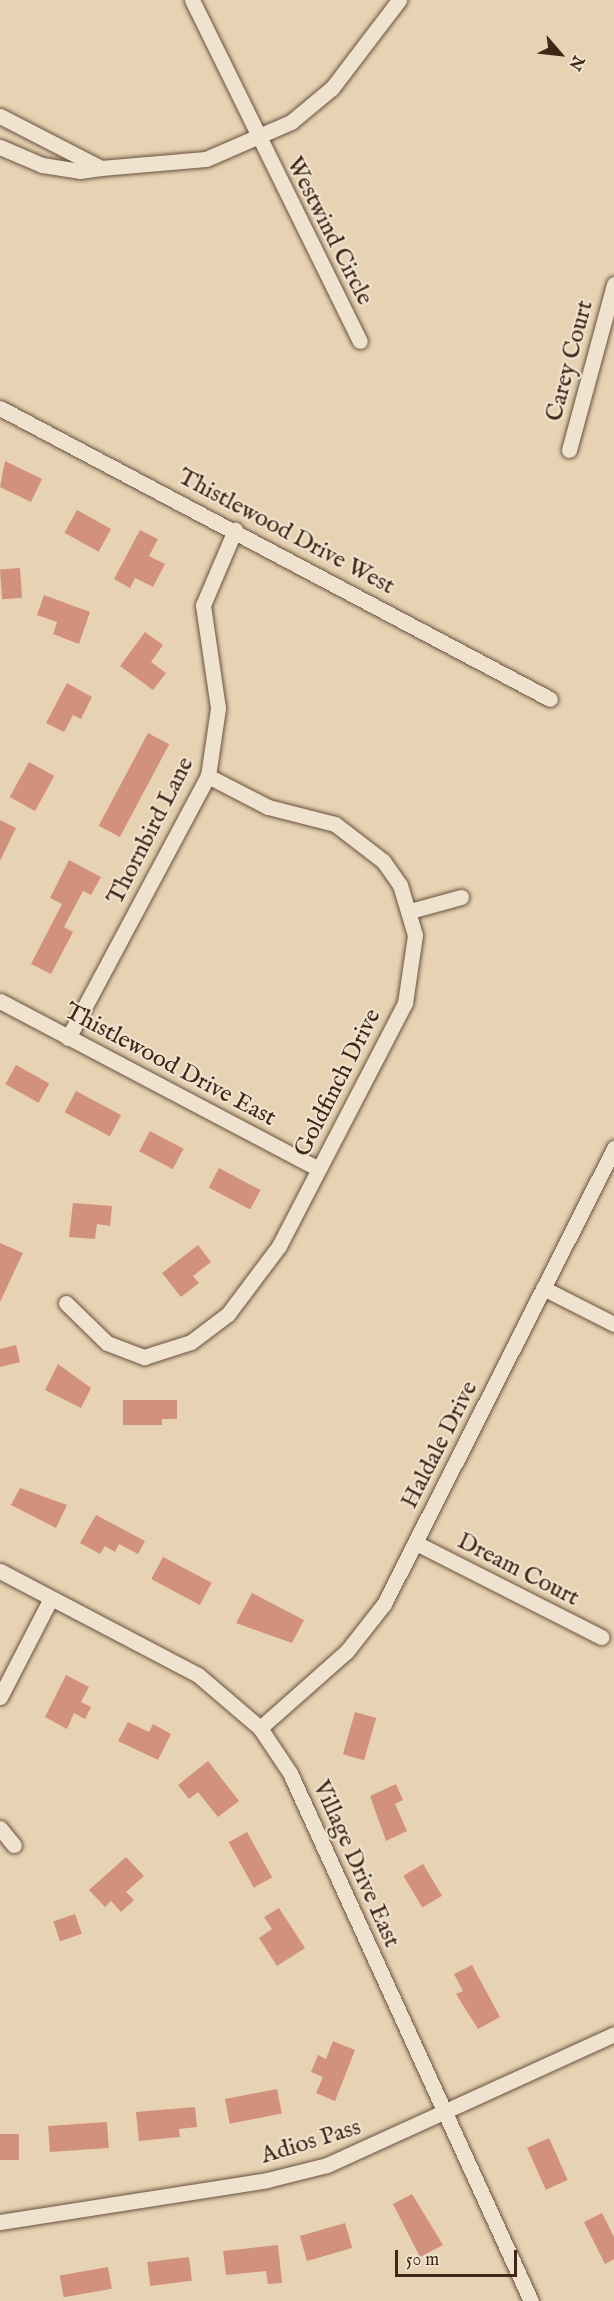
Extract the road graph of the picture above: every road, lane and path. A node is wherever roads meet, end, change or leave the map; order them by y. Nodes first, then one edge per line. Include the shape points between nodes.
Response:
1 (192, 0) edge
2 (399, 0) edge
3 (0, 116) edge
4 (259, 139) junction
5 (0, 147) edge
6 (101, 168) junction
7 (614, 284) edge
8 (360, 341) dead end
9 (0, 408) edge
10 (569, 450) dead end
11 (235, 530) junction
12 (550, 699) dead end
13 (208, 776) junction
14 (461, 897) dead end
15 (410, 911) junction
16 (0, 1001) edge
17 (68, 1038) junction
18 (614, 1148) edge
19 (318, 1169) junction
20 (543, 1288) junction
21 (66, 1304) dead end
22 (614, 1324) edge
23 (416, 1543) junction
24 (0, 1571) edge
25 (51, 1598) junction
26 (601, 1637) dead end
27 (0, 1696) edge
28 (260, 1728) junction
29 (0, 1828) edge
30 (14, 1845) dead end
31 (614, 2034) edge
32 (446, 2114) junction
33 (0, 2222) edge
34 (531, 2301) edge

1 - 4 street, Westwind Circle
2 - 4 street via 332,88
3 - 6 street
4 - 6 street via 188,163
4 - 8 street, Westwind Circle
5 - 6 street via 42,165 80,171
7 - 10 street, Carey Court
9 - 11 street, Thistlewood Drive West
11 - 12 street, Thistlewood Drive West
11 - 13 street, Thornbird Lane via 203,606 218,708
13 - 15 street, Goldfinch Drive via 268,807 335,824 358,838 383,861
13 - 17 street, Thornbird Lane
14 - 15 street
15 - 19 street, Goldfinch Drive via 415,935 405,1003
16 - 17 street, Thistlewood Drive East
17 - 19 street, Thistlewood Drive East
18 - 20 street, Haldale Drive
19 - 21 street, Goldfinch Drive via 252,1289 191,1342 159,1356 133,1356 93,1333
20 - 22 street
20 - 23 street, Haldale Drive
23 - 26 street, Dream Court
23 - 28 street, Haldale Drive via 367,1629
24 - 25 street, Village Drive East
25 - 27 street
25 - 28 street, Village Drive East via 198,1675
28 - 32 street, Village Drive East via 290,1773
29 - 30 street
31 - 32 street, Adios Pass
32 - 33 street, Adios Pass via 327,2165 267,2180
32 - 34 street, Village Drive East

